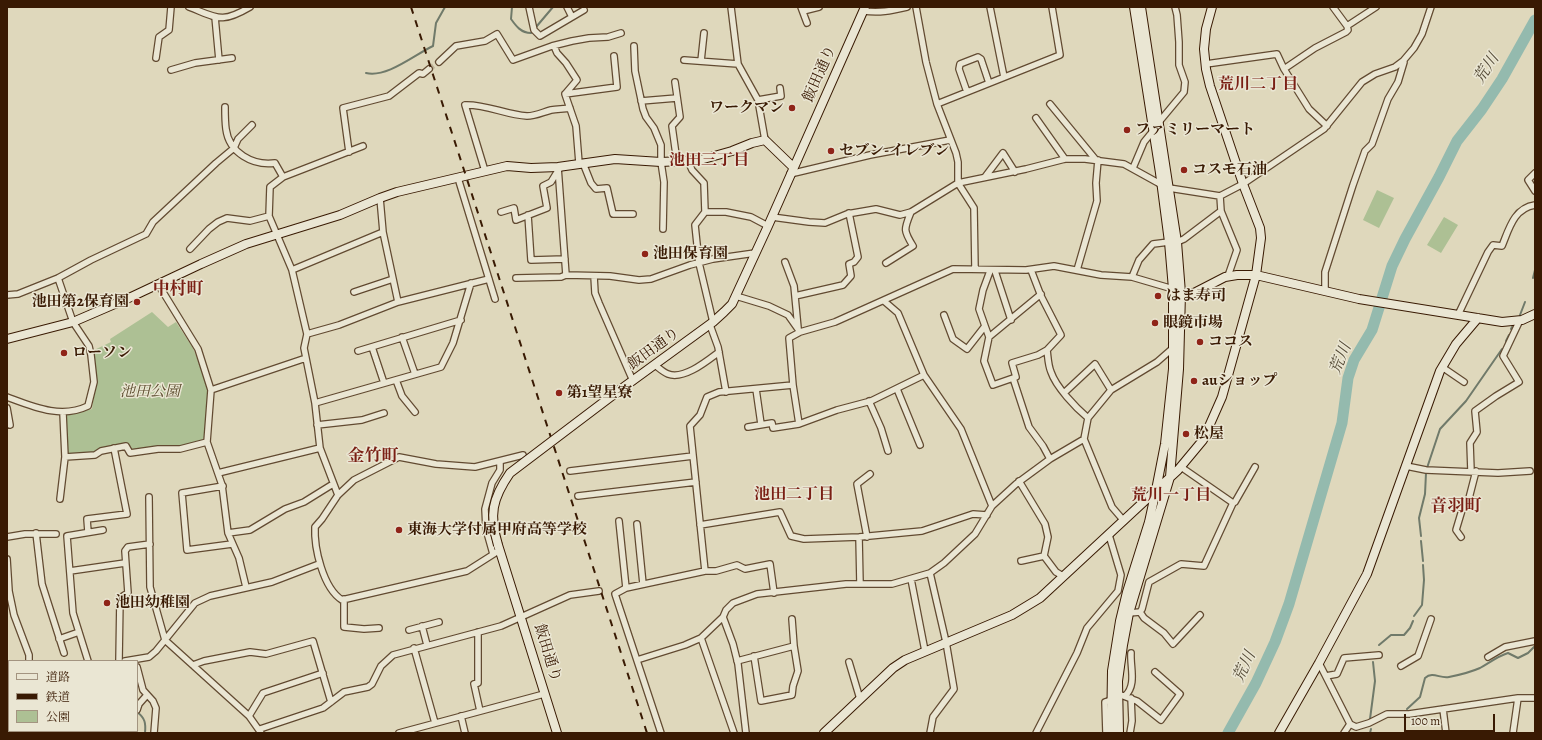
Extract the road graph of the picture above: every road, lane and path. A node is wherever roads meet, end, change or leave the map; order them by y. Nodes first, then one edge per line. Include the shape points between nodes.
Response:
1 (171, 7) edge
2 (188, 7) edge
3 (250, 7) edge
4 (529, 7) edge
5 (567, 7) edge
6 (731, 7) edge
7 (819, 7) edge
8 (907, 7) edge
9 (916, 7) edge
10 (990, 7) edge
11 (1052, 7) edge
12 (1134, 7) edge
13 (1141, 7) edge
14 (1175, 7) edge
15 (1212, 7) edge
16 (1334, 7) edge
17 (1376, 7) edge
18 (1431, 7) edge
19 (802, 9) edge
20 (864, 9) edge
21 (584, 10) dead end
22 (215, 17) junction
23 (572, 17) junction
24 (807, 23) dead end
25 (1347, 26) junction
26 (621, 33) dead end
27 (704, 33) dead end
28 (554, 46) junction
29 (634, 46) dead end
30 (614, 56) dead end
31 (156, 58) dead end
32 (232, 58) dead end
33 (219, 60) junction
34 (684, 60) dead end
35 (702, 61) junction
36 (1403, 61) junction
37 (439, 62) tunnel mouth
38 (738, 64) junction
39 (1206, 64) junction
40 (430, 69) tunnel mouth
41 (1284, 69) junction
42 (171, 70) dead end
43 (1004, 77) junction
44 (675, 82) dead end
45 (989, 83) junction
46 (780, 88) dead end
47 (967, 92) junction
48 (565, 94) junction
49 (677, 98) junction
50 (641, 100) junction
51 (758, 100) junction
52 (937, 104) junction
53 (1050, 104) dead end
54 (225, 107) dead end
55 (570, 108) junction
56 (1036, 118) dead end
57 (1159, 122) junction
58 (252, 125) dead end
59 (1327, 126) junction
60 (1153, 131) junction
61 (765, 140) junction
62 (950, 140) junction
63 (363, 146) dead end
64 (234, 148) junction
65 (349, 152) junction
66 (1065, 159) junction
67 (1097, 160) junction
68 (688, 161) junction
69 (661, 162) junction
70 (677, 162) junction
71 (581, 163) junction
72 (558, 168) junction
73 (1133, 168) junction
74 (485, 171) junction
75 (792, 171) junction
76 (1015, 172) junction
77 (1535, 173) edge
78 (282, 177) junction
79 (985, 177) junction
80 (458, 178) junction
81 (958, 183) junction
82 (1243, 184) junction
83 (1166, 187) junction
84 (1535, 191) edge
85 (1220, 196) junction
86 (380, 198) junction
87 (1535, 205) edge
88 (1221, 211) junction
89 (501, 212) dead end
90 (705, 212) junction
91 (911, 212) junction
92 (633, 214) dead end
93 (848, 214) junction
94 (528, 215) junction
95 (269, 216) junction
96 (772, 217) junction
97 (768, 226) junction
98 (663, 229) dead end
99 (383, 232) junction
100 (276, 235) junction
101 (1173, 242) junction
102 (190, 249) dead end
103 (755, 253) junction
104 (565, 259) junction
105 (785, 262) dead end
106 (699, 263) junction
107 (886, 263) dead end
108 (975, 269) junction
109 (292, 270) junction
110 (1031, 270) junction
111 (1077, 270) junction
112 (993, 271) junction
113 (566, 275) junction
114 (1256, 275) junction
115 (594, 276) junction
116 (1228, 276) junction
117 (1132, 277) junction
118 (58, 278) junction
119 (516, 278) dead end
120 (393, 279) junction
121 (489, 279) junction
122 (472, 283) junction
123 (158, 284) junction
124 (1173, 289) junction
125 (354, 292) dead end
126 (1328, 292) junction
127 (1181, 293) junction
128 (1041, 294) junction
129 (7, 295) edge
130 (736, 296) junction
131 (795, 296) junction
132 (495, 298) dead end
133 (884, 301) junction
134 (398, 302) junction
135 (1535, 314) edge
136 (944, 315) dead end
137 (1457, 315) junction
138 (1478, 318) junction
139 (460, 320) junction
140 (1011, 320) junction
141 (1520, 320) junction
142 (73, 322) junction
143 (711, 324) junction
144 (985, 326) junction
145 (799, 330) junction
146 (307, 334) junction
147 (402, 337) junction
148 (988, 337) junction
149 (7, 339) edge
150 (372, 346) junction
151 (1173, 348) junction
152 (358, 350) dead end
153 (1047, 350) junction
154 (719, 352) junction
155 (306, 358) junction
156 (655, 365) junction
157 (1442, 367) junction
158 (415, 374) junction
159 (924, 375) junction
160 (1013, 378) junction
161 (396, 380) junction
162 (633, 381) junction
163 (1464, 382) dead end
164 (384, 383) junction
165 (793, 385) junction
166 (896, 388) junction
167 (756, 389) junction
168 (211, 390) junction
169 (1111, 390) junction
170 (726, 392) junction
171 (1064, 392) junction
172 (7, 397) edge
173 (868, 401) junction
174 (315, 403) junction
175 (7, 408) edge
176 (415, 412) dead end
177 (63, 413) junction
178 (384, 413) dead end
179 (1088, 418) junction
180 (761, 424) junction
181 (799, 424) junction
182 (317, 425) junction
183 (10, 426) dead end
184 (748, 427) dead end
185 (1084, 439) junction
186 (207, 442) junction
187 (920, 445) dead end
188 (114, 448) junction
189 (320, 448) junction
190 (888, 451) dead end
191 (523, 454) dead end
192 (693, 456) junction
193 (65, 457) junction
194 (1050, 459) junction
195 (500, 461) junction
196 (1406, 466) junction
197 (1181, 467) junction
198 (1255, 467) dead end
199 (570, 470) dead end
200 (1473, 471) junction
201 (1530, 471) dead end
202 (218, 473) junction
203 (870, 474) dead end
204 (1170, 477) junction
205 (1019, 481) junction
206 (696, 482) junction
207 (333, 484) junction
208 (222, 486) junction
209 (1156, 490) junction
210 (338, 495) junction
211 (578, 496) dead end
212 (149, 497) dead end
213 (60, 499) dead end
214 (1233, 503) junction
215 (992, 506) junction
216 (987, 515) junction
217 (619, 521) dead end
218 (1124, 521) junction
219 (637, 524) dead end
220 (700, 525) junction
221 (103, 530) dead end
222 (88, 532) junction
223 (228, 533) junction
224 (36, 534) junction
225 (56, 534) dead end
226 (1109, 535) junction
227 (7, 537) edge
228 (859, 537) junction
229 (867, 537) junction
230 (1461, 537) dead end
231 (150, 544) junction
232 (232, 544) junction
233 (497, 550) junction
234 (1044, 556) junction
235 (7, 559) edge
236 (1021, 562) dead end
237 (125, 563) junction
238 (320, 564) junction
239 (70, 571) junction
240 (705, 571) junction
241 (930, 573) junction
242 (1063, 576) junction
243 (911, 579) junction
244 (644, 584) junction
245 (860, 584) junction
246 (246, 587) junction
247 (626, 588) junction
248 (1118, 589) junction
249 (599, 591) dead end
250 (1127, 592) junction
251 (774, 593) junction
252 (344, 599) junction
253 (1140, 612) junction
254 (1129, 613) junction
255 (1200, 615) dead end
256 (521, 617) junction
257 (722, 617) junction
258 (792, 619) dead end
259 (1431, 619) dead end
260 (439, 622) dead end
261 (422, 626) junction
262 (379, 628) dead end
263 (409, 630) dead end
264 (79, 632) junction
265 (478, 632) junction
266 (59, 638) junction
267 (701, 638) junction
268 (165, 640) junction
269 (1535, 641) edge
270 (946, 642) junction
271 (427, 645) junction
272 (794, 646) junction
273 (414, 648) junction
274 (925, 651) junction
275 (64, 653) dead end
276 (1131, 653) dead end
277 (1379, 655) dead end
278 (754, 656) junction
279 (1488, 657) dead end
280 (29, 660) edge
281 (88, 660) edge
282 (119, 660) edge
283 (135, 660) edge
284 (637, 660) junction
285 (737, 661) junction
286 (849, 662) dead end
287 (1319, 663) junction
288 (193, 665) junction
289 (1401, 666) dead end
290 (138, 671) edge
291 (1155, 672) dead end
292 (323, 673) junction
293 (1326, 676) junction
294 (544, 694) junction
295 (147, 695) junction
296 (1125, 696) junction
297 (1518, 698) junction
298 (1535, 698) edge
299 (860, 699) junction
300 (1111, 700) junction
301 (331, 702) junction
302 (138, 707) edge
303 (1443, 709) junction
304 (480, 711) junction
305 (249, 716) junction
306 (461, 716) junction
307 (435, 723) junction
308 (1350, 724) junction
309 (261, 731) edge
310 (154, 733) edge
311 (399, 733) edge
312 (465, 733) edge
313 (557, 733) edge
314 (661, 733) edge
315 (734, 733) edge
316 (746, 733) edge
317 (824, 733) edge
318 (930, 733) edge
319 (1036, 733) edge
320 (1106, 733) edge
321 (1111, 733) edge
322 (1119, 733) edge
323 (1130, 733) edge
324 (1279, 733) edge
325 (1344, 733) edge
326 (1446, 733) edge
327 (1513, 733) edge

1 - 31 street via 168,30 159,36
2 - 22 street
3 - 22 street via 230,18
4 - 23 street via 534,30 540,36
5 - 23 street
6 - 38 street
7 - 19 street
8 - 20 street via 889,12
9 - 52 street
10 - 43 street
11 - 43 street via 1060,55
12 - 60 street
13 - 57 street
14 - 57 street via 1179,35 1179,66 1185,82 1184,92
15 - 39 street via 1206,29
16 - 25 street
17 - 25 street
18 - 36 street via 1422,34
19 - 24 street
20 - 75 street, 飯田通り
21 - 23 street
22 - 33 street
25 - 41 street via 1346,32 1315,48
26 - 28 street
27 - 35 street
28 - 37 street via 513,60 497,34 485,41 456,46
28 - 48 street via 577,80
29 - 50 street via 635,70
30 - 48 street via 617,87
32 - 33 street
33 - 42 street
34 - 35 street
35 - 38 street
36 - 59 street via 1362,82
36 - 126 street via 1398,82 1353,185 1325,272
38 - 51 street
39 - 41 street via 1277,54
39 - 82 street via 1210,86
40 - 65 street via 423,74 419,73 388,96 342,108
41 - 59 street via 1309,109
43 - 45 street
44 - 49 street
45 - 47 street
45 - 47 street via 978,57 960,64 959,69
46 - 51 street via 780,96
47 - 52 street
48 - 55 street
49 - 50 street
49 - 70 street via 680,117 672,126
50 - 69 street via 646,117 661,145
51 - 61 street
52 - 62 street
53 - 67 street
54 - 64 street via 226,130
55 - 71 street via 576,126
55 - 74 street via 528,116 465,105
56 - 66 street
57 - 83 street
58 - 64 street via 238,139
59 - 82 street
60 - 73 street via 1144,142
60 - 83 street
61 - 68 street via 700,160
61 - 75 street
62 - 75 street
62 - 81 street via 958,162
63 - 65 street
64 - 78 street via 246,159 265,164 275,163
64 - 118 street via 153,222 146,234
65 - 78 street
66 - 67 street
66 - 76 street
67 - 73 street
67 - 111 street via 1097,201
68 - 70 street
68 - 90 street via 692,170 704,183
69 - 70 street
69 - 71 street via 615,159
69 - 98 street via 664,182
71 - 72 street
71 - 92 street via 596,189 607,188 613,214
72 - 74 street via 507,166
72 - 94 street via 551,182 543,186 547,208
72 - 104 street
73 - 83 street
74 - 80 street
75 - 96 street, 飯田通り
76 - 79 street
76 - 79 street via 1003,153
77 - 84 street via 1528,180
78 - 95 street via 270,188
79 - 81 street
80 - 86 street
80 - 121 street
81 - 91 street
81 - 108 street via 974,208
82 - 85 street
82 - 114 street via 1260,228
83 - 85 street
83 - 101 street
85 - 88 street
86 - 99 street
86 - 100 street via 340,215
87 - 137 street via 1517,214 1502,246 1493,245 1490,249
88 - 101 street via 1184,238
88 - 116 street via 1237,250
89 - 94 street via 514,208 516,220
90 - 97 street via 726,212 751,217
90 - 106 street via 695,225
91 - 93 street via 900,215 876,209
91 - 107 street via 905,233 912,246
93 - 96 street via 825,223
93 - 131 street via 858,257 849,264 851,276 843,285
94 - 104 street via 531,260
95 - 100 street
95 - 102 street via 250,221 227,218 209,229
96 - 97 street, 飯田通り
97 - 103 street, 飯田通り
99 - 109 street
99 - 120 street
100 - 109 street
100 - 123 street via 246,244
101 - 117 street via 1153,244 1140,260
101 - 124 street
101 - 127 street
103 - 106 street
103 - 130 street, 飯田通り
104 - 113 street
105 - 131 street
106 - 115 street via 651,279
106 - 143 street
108 - 112 street
108 - 133 street via 954,270
109 - 146 street
110 - 111 street via 1054,266
110 - 112 street
110 - 128 street
111 - 117 street
112 - 140 street
112 - 144 street via 983,290 979,309
113 - 115 street
113 - 119 street
114 - 116 street
114 - 126 street
114 - 197 street via 1222,397 1202,440
115 - 162 street via 597,298
116 - 127 street via 1192,294
117 - 124 street
118 - 129 street via 18,294
118 - 142 street
120 - 125 street
120 - 134 street
121 - 122 street
121 - 132 street
122 - 134 street
122 - 139 street
123 - 142 street
123 - 168 street via 198,349
124 - 127 street
124 - 151 street
126 - 137 street
127 - 204 street via 1179,369
128 - 140 street
128 - 153 street via 1061,335
130 - 143 street, 飯田通り
130 - 145 street via 788,315
131 - 145 street
133 - 145 street via 835,322
133 - 159 street via 898,313
134 - 146 street
135 - 141 street
136 - 144 street via 953,339 967,349
137 - 138 street
138 - 141 street via 1502,322
138 - 157 street via 1456,344
139 - 147 street
139 - 158 street via 453,343 441,367
140 - 148 street
141 - 200 street via 1503,356 1519,382 1476,411 1476,432 1470,443
142 - 149 street
142 - 177 street via 89,346 94,382 88,406
143 - 154 street
143 - 156 street, 飯田通り
144 - 148 street
145 - 165 street via 788,338
146 - 155 street via 304,348
147 - 150 street
147 - 158 street
148 - 160 street via 984,361 994,384
150 - 152 street
150 - 164 street
151 - 169 street via 1158,362
151 - 209 street via 1165,444
153 - 160 street via 1012,363 1016,377
153 - 171 street via 1050,371
154 - 156 street via 697,368 676,375 669,375
154 - 170 street
155 - 168 street
155 - 174 street
156 - 162 street, 飯田通り
157 - 163 street
157 - 196 street
158 - 161 street
159 - 166 street
159 - 215 street via 961,429
160 - 194 street via 1029,427
161 - 164 street
161 - 176 street via 402,396
162 - 233 street, 飯田通り, bridge via 510,473 501,486 494,506 493,529
164 - 174 street
165 - 167 street
165 - 181 street
166 - 173 street
166 - 187 street
167 - 170 street
167 - 180 street
168 - 186 street
169 - 171 street via 1095,364
169 - 179 street
170 - 192 street via 707,397 700,415 690,426
171 - 179 street
172 - 177 street via 30,406
173 - 181 street
173 - 190 street via 881,428
174 - 182 street
175 - 183 street
177 - 193 street
178 - 182 street via 362,420
179 - 185 street
180 - 181 street via 772,423 773,428
180 - 184 street
182 - 189 street
185 - 194 street
185 - 218 street via 1112,507
186 - 188 street via 180,449 130,453 126,446
186 - 202 street
188 - 193 street via 95,455
188 - 222 street via 126,514 87,519
189 - 202 street
189 - 207 street
191 - 195 street
192 - 199 street
192 - 206 street
193 - 213 street
194 - 205 street
195 - 210 street via 475,467 436,464 399,457 354,480
195 - 233 street via 500,470 492,483 485,509 486,529
196 - 200 street via 1426,470
196 - 287 street via 1367,574
197 - 204 street
197 - 214 street
198 - 214 street
200 - 201 street
200 - 230 street via 1466,506 1462,510 1456,530
202 - 208 street
203 - 229 street via 857,484
204 - 209 street
204 - 254 street
205 - 215 street
205 - 234 street via 1045,524 1048,537
206 - 211 street
206 - 220 street
207 - 210 street
207 - 223 street via 250,530
208 - 223 street
208 - 232 street via 182,493 187,550
209 - 218 street
209 - 250 street via 1149,522
210 - 238 street via 315,526
212 - 231 street
214 - 253 street via 1204,566 1181,564 1150,582
215 - 216 street
216 - 229 street via 972,514 922,531
216 - 241 street via 975,534
217 - 247 street
218 - 226 street
219 - 244 street
220 - 228 street via 780,512 790,536 804,539
220 - 240 street
221 - 222 street
222 - 239 street via 67,536
223 - 232 street
224 - 225 street
224 - 227 street
224 - 266 street via 42,584
226 - 242 street
226 - 248 street via 1122,575
228 - 229 street
228 - 245 street
231 - 237 street via 128,547 125,551
231 - 268 street via 150,586
232 - 246 street via 240,558
233 - 252 street via 467,571
233 - 256 street, 飯田通り
234 - 236 street
234 - 242 street via 1056,572
235 - 280 street via 14,615
237 - 239 street
237 - 282 street via 128,593 120,598
238 - 246 street via 272,582
238 - 252 street via 331,589 336,596
239 - 264 street via 73,613
240 - 244 street
240 - 251 street via 716,571 737,565 745,569 770,564
241 - 243 street
241 - 270 street
242 - 270 street via 1040,598 1012,615
243 - 245 street via 892,584
243 - 274 street
244 - 247 street
245 - 251 street via 817,586
246 - 268 street via 210,596 195,603
247 - 284 street via 616,594
248 - 250 street
248 - 319 street via 1087,628 1077,654
249 - 256 street via 570,595
250 - 300 street via 1112,671
251 - 257 street via 757,594 733,603
252 - 262 street via 344,627 364,630
253 - 254 street
253 - 255 street via 1173,644
254 - 296 street via 1118,681
256 - 265 street via 502,626
256 - 294 street, 飯田通り
257 - 267 street
257 - 285 street
258 - 272 street
259 - 289 street via 1418,656
260 - 261 street
261 - 263 street
261 - 271 street
264 - 266 street
264 - 281 street
265 - 271 street
265 - 304 street via 478,683 474,684
266 - 275 street
267 - 284 street
267 - 315 street
268 - 283 street via 149,657
268 - 288 street
269 - 279 street via 1505,647
270 - 274 street
270 - 318 street via 954,689 933,717
271 - 273 street
272 - 278 street
272 - 278 street via 798,671 792,694 761,702
273 - 301 street via 387,659 368,687 344,692
273 - 307 street
274 - 299 street via 893,668
276 - 296 street via 1131,686
277 - 293 street via 1344,658 1337,674
278 - 285 street
284 - 314 street
285 - 316 street
286 - 299 street
287 - 293 street
287 - 324 street
288 - 292 street via 250,652 266,654 313,641
288 - 305 street
290 - 295 street via 143,690
291 - 296 street via 1180,694 1161,720 1137,700
292 - 301 street
292 - 305 street via 263,693
293 - 308 street
294 - 304 street
294 - 313 street, 飯田通り
295 - 302 street
295 - 310 street via 156,708
296 - 322 street
296 - 323 street via 1132,721
297 - 298 street
297 - 303 street
297 - 327 street
299 - 317 street
300 - 320 street via 1105,702 1104,707
300 - 321 street
301 - 309 street via 323,708
303 - 308 street via 1387,714 1356,727
303 - 326 street
304 - 306 street
305 - 309 street
306 - 307 street
306 - 312 street
307 - 311 street
308 - 325 street

